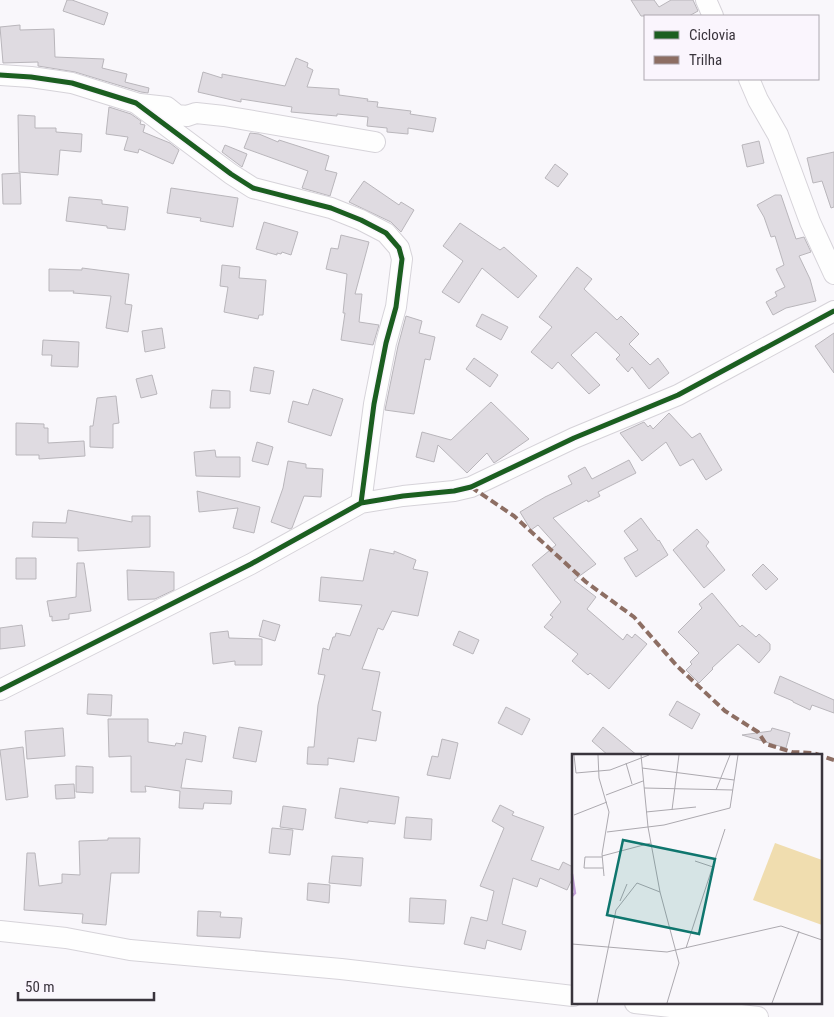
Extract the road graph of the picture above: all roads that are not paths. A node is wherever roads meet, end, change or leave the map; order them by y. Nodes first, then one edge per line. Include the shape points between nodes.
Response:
1 (706, 0) edge
2 (713, 15) edge
3 (0, 75) edge
4 (749, 80) edge
5 (136, 103) junction
6 (374, 142) dead end
7 (834, 274) edge
8 (834, 311) edge
9 (361, 503) junction
10 (0, 690) edge
11 (0, 931) edge
12 (572, 996) edge
13 (648, 1004) edge
14 (748, 1012) edge

1 - 2 street
3 - 5 street via 72,83
4 - 7 street via 778,135 810,222
5 - 6 street via 167,107 177,115 224,116
5 - 9 street via 253,188 331,208 361,220 386,233 399,248 402,258 396,307 374,404
8 - 9 street via 678,395 574,438 471,487
9 - 10 street via 251,564
11 - 12 street via 66,938 130,950 341,969
13 - 14 street

